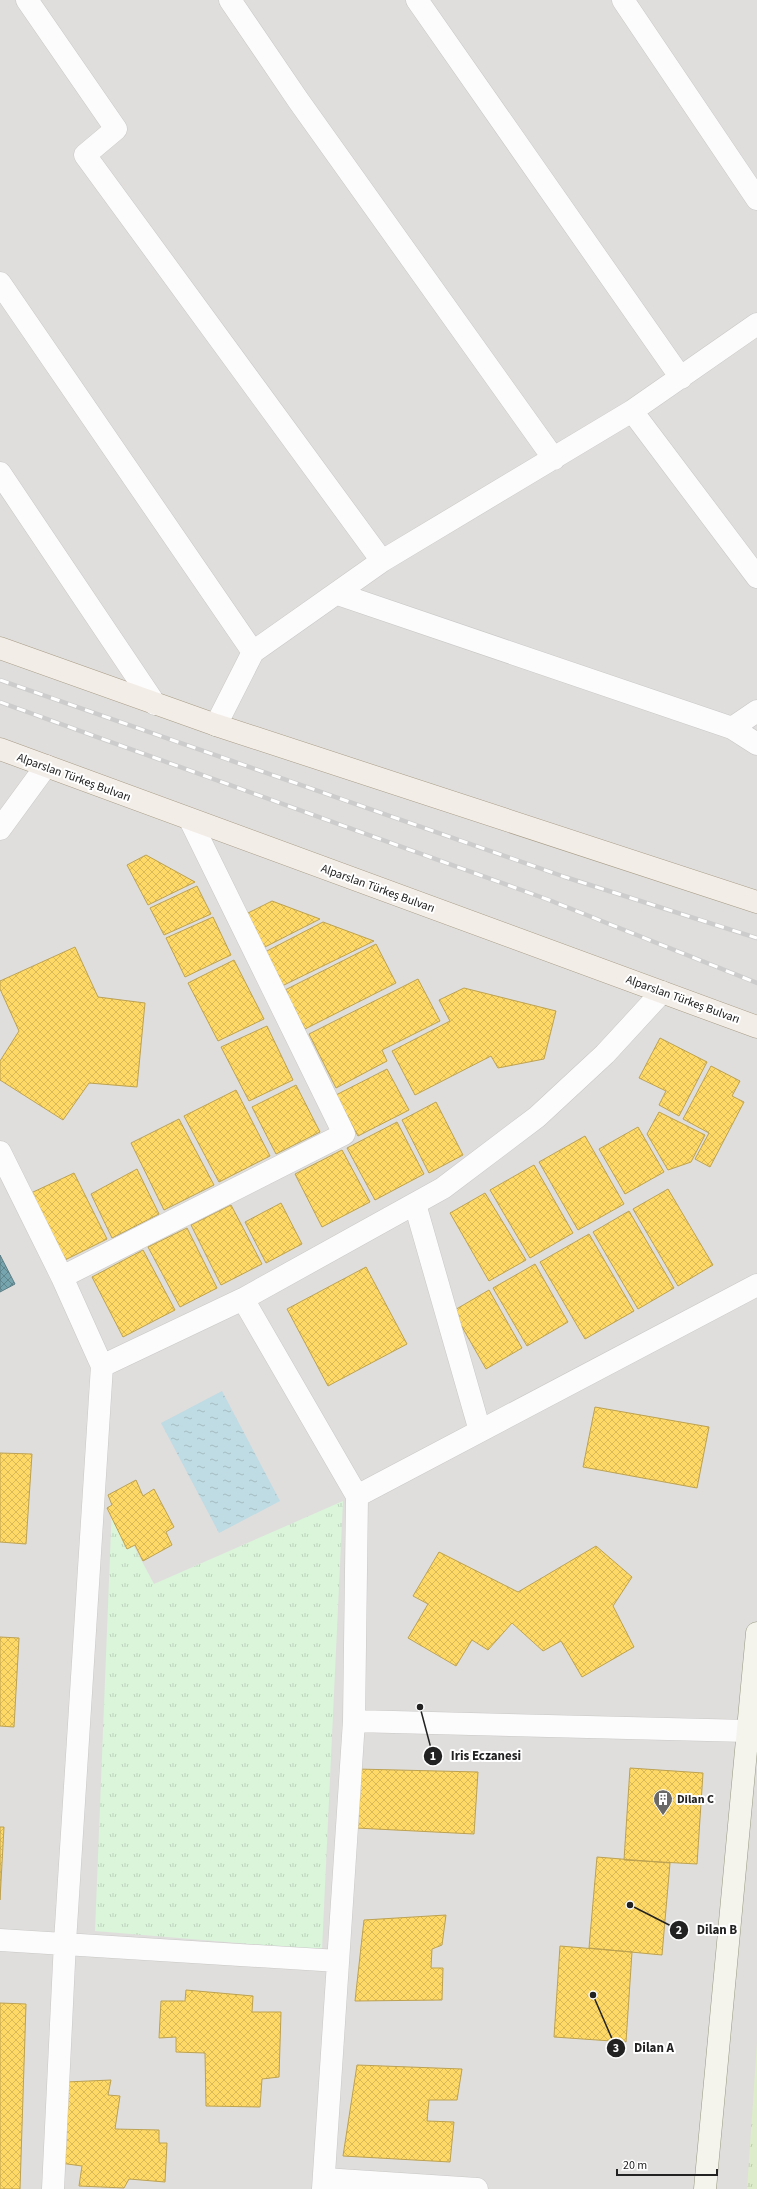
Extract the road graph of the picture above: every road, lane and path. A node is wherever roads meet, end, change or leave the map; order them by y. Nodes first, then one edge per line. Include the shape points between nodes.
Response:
1 (27, 0) edge
2 (230, 0) edge
3 (417, 0) edge
4 (623, 0) edge
5 (757, 199) edge
6 (0, 283) edge
7 (757, 324) edge
8 (681, 378) junction
9 (632, 411) junction
10 (554, 459) junction
11 (0, 473) edge
12 (382, 561) junction
13 (757, 577) edge
14 (338, 594) junction
15 (0, 648) edge
16 (253, 652) junction
17 (155, 704) junction
18 (757, 711) edge
19 (216, 725) junction
20 (732, 728) junction
21 (757, 744) edge
22 (0, 749) edge
23 (46, 766) junction
24 (190, 820) junction
25 (0, 829) edge
26 (757, 902) edge
27 (662, 992) junction
28 (757, 1027) edge
29 (0, 1152) edge
30 (415, 1204) junction
31 (62, 1278) junction
32 (757, 1285) edge
33 (243, 1299) junction
34 (102, 1366) junction
35 (480, 1431) junction
36 (357, 1496) junction
37 (757, 1633) edge
38 (354, 1721) junction
39 (747, 1731) junction
40 (0, 1940) edge
41 (65, 1942) junction
42 (338, 1961) junction
43 (324, 2184) edge
44 (53, 2189) edge
45 (477, 2189) edge
46 (705, 2189) edge

1 - 12 street via 116,129 85,155
2 - 10 street via 298,100
3 - 8 street
4 - 5 street
6 - 16 street
7 - 8 street
8 - 9 street
9 - 10 street
9 - 13 street
10 - 12 street
11 - 17 street
12 - 14 street
14 - 16 street
14 - 20 street
15 - 17 main road
16 - 19 street
17 - 19 main road
18 - 20 street
19 - 26 main road
20 - 21 street
22 - 23 main road, Alparslan Türkeş Bulvarı
23 - 24 main road, Alparslan Türkeş Bulvarı
23 - 25 street
24 - 27 main road, Alparslan Türkeş Bulvarı
24 - 31 street via 344,1134
27 - 28 main road, Alparslan Türkeş Bulvarı
27 - 30 street via 605,1054 537,1117 443,1188
29 - 31 street
30 - 33 street
30 - 35 street
31 - 34 street
32 - 35 street
33 - 34 street
33 - 36 street
34 - 41 street
35 - 36 street
36 - 38 street
37 - 39 main road
38 - 39 street
38 - 42 street
39 - 46 main road
40 - 41 street
41 - 42 street
41 - 44 street
42 - 43 street
43 - 45 street

